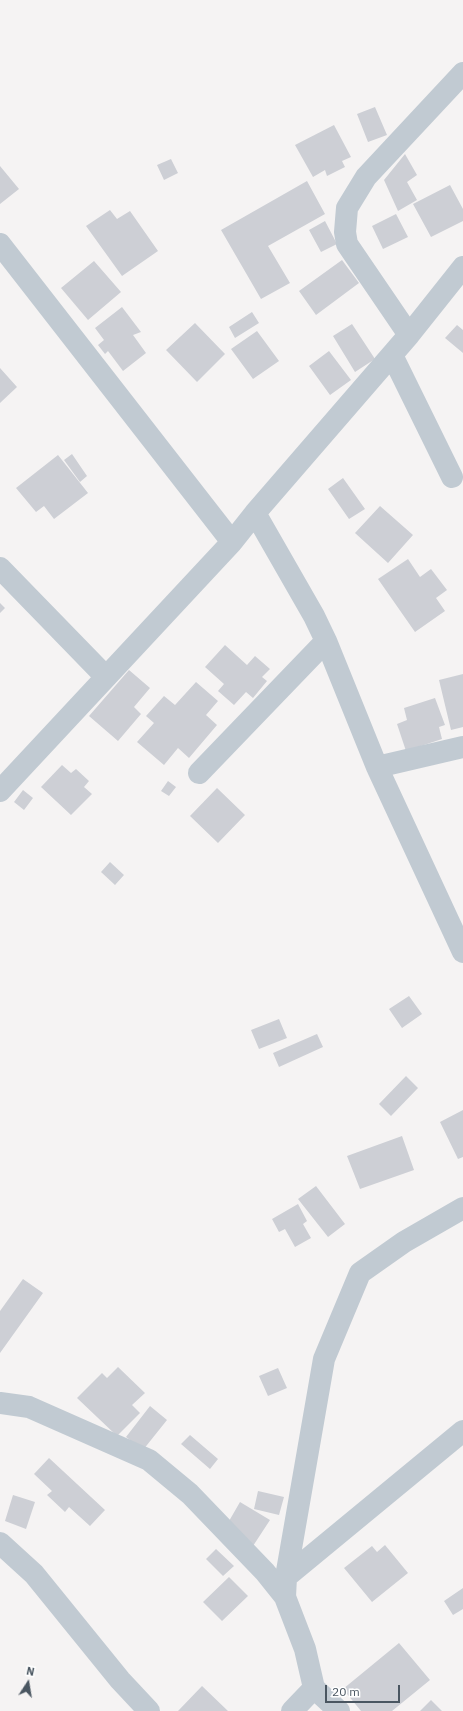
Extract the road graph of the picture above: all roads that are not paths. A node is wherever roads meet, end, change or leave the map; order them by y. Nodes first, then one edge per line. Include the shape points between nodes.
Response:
1 (463, 73) edge
2 (0, 244) edge
3 (463, 267) edge
4 (409, 335) junction
5 (392, 355) junction
6 (452, 477) dead end
7 (255, 512) junction
8 (232, 542) junction
9 (0, 568) edge
10 (326, 641) junction
11 (106, 677) junction
12 (463, 747) edge
13 (377, 767) junction
14 (199, 773) dead end
15 (0, 791) edge
16 (463, 952) edge
17 (463, 1208) edge
18 (0, 1403) edge
19 (463, 1431) edge
20 (0, 1543) edge
21 (285, 1587) junction
22 (314, 1688) junction
23 (148, 1711) edge
24 (292, 1711) edge
25 (339, 1711) edge

1 - 4 street via 366,177 347,208 347,244
2 - 8 street
3 - 4 street
4 - 5 street
5 - 6 street
5 - 7 street
7 - 8 street
7 - 10 street
8 - 11 street
9 - 11 street
10 - 13 street
10 - 14 street
11 - 15 street
12 - 13 street
13 - 16 street
17 - 21 street via 404,1242 360,1273 324,1359
18 - 21 street via 29,1407 148,1460 190,1494 265,1572
19 - 21 street
20 - 23 street via 34,1574
21 - 22 street via 305,1649
22 - 24 street
22 - 25 street

